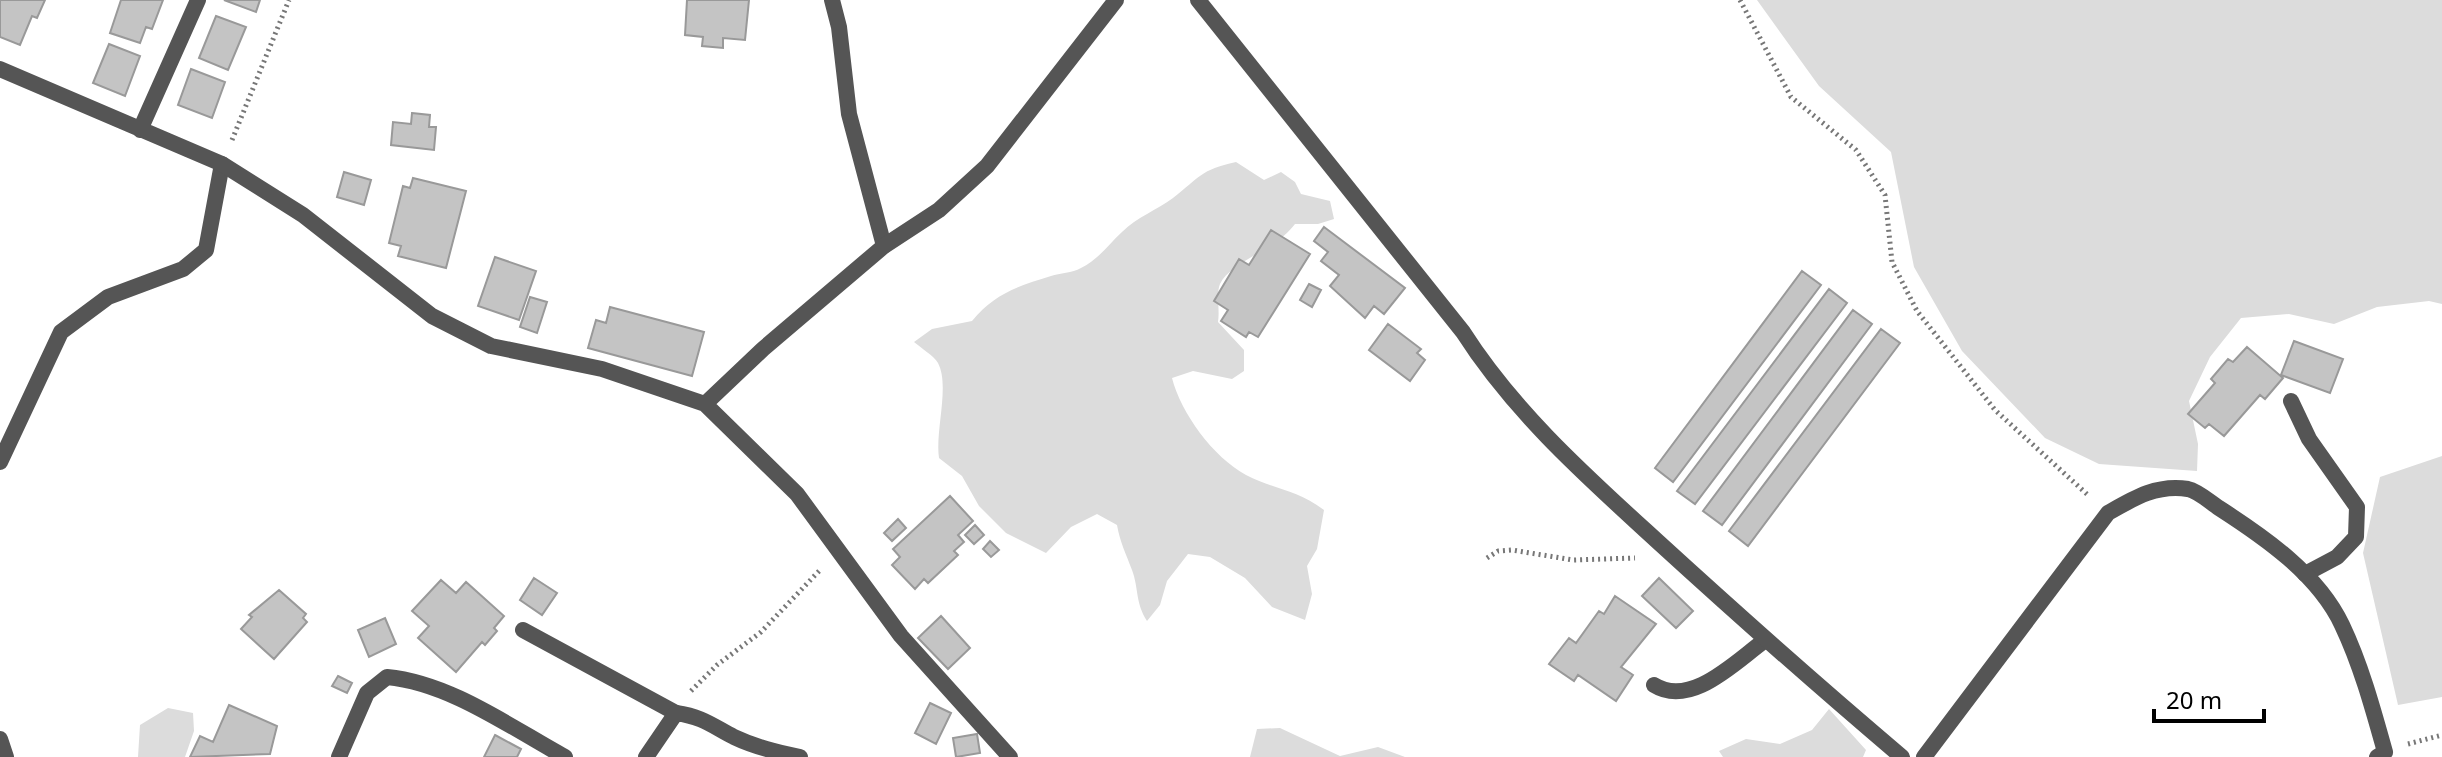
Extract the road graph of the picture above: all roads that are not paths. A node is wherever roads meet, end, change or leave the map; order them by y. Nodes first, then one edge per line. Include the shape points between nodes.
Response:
1 (198, 0) edge
2 (832, 0) edge
3 (1116, 0) edge
4 (1198, 0) edge
5 (0, 69) edge
6 (140, 130) junction
7 (222, 164) junction
8 (884, 246) junction
9 (2291, 401) dead end
10 (705, 404) junction
11 (0, 462) edge
12 (2305, 574) junction
13 (523, 630) dead end
14 (1764, 641) junction
15 (1654, 685) dead end
16 (676, 713) junction
17 (0, 739) edge
18 (1003, 755) edge
19 (6, 757) edge
20 (339, 757) edge
21 (565, 757) edge
22 (646, 757) edge
23 (800, 757) edge
24 (1902, 757) edge
25 (1924, 757) edge
26 (2377, 757) edge

1 - 6 street
2 - 8 street via 849,114
3 - 8 street via 987,166 939,210
4 - 14 street via 1463,332 1489,374 1573,463
5 - 6 street
6 - 7 street
7 - 10 street via 303,215 432,316 491,346 602,369
7 - 11 street via 206,250 183,269 108,297 61,332
8 - 10 street
9 - 12 street via 2309,439 2357,507 2356,537 2337,557
10 - 18 street via 797,494 901,636
12 - 25 street via 2250,528 2190,489 2148,490 2108,513
12 - 26 street via 2346,634 2385,752
13 - 16 street
14 - 15 street via 1698,686 1679,693
14 - 24 street
16 - 22 street
16 - 23 street via 704,717 762,749
17 - 19 street
20 - 21 street via 367,693 387,677 447,693

